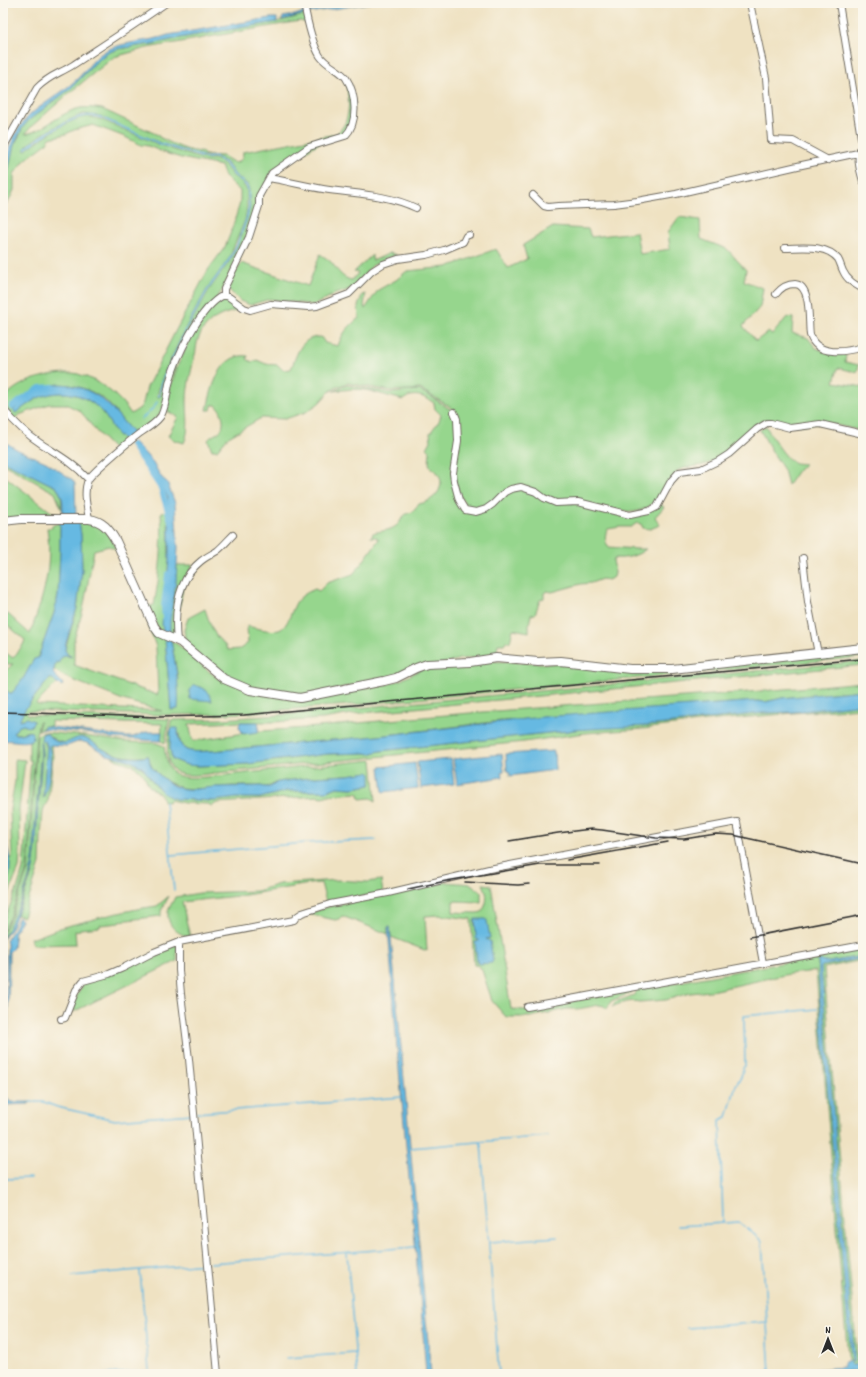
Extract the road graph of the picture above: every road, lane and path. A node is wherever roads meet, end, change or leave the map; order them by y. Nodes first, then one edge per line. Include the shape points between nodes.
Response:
1 (166, 3) edge
2 (304, 3) edge
3 (750, 3) edge
4 (839, 3) edge
5 (862, 144) edge
6 (3, 148) edge
7 (860, 157) edge
8 (828, 160) junction
9 (269, 178) junction
10 (863, 180) edge
11 (533, 195) dead end
12 (416, 208) dead end
13 (469, 235) dead end
14 (785, 248) dead end
15 (863, 289) edge
16 (776, 294) dead end
17 (224, 295) junction
18 (863, 347) edge
19 (3, 409) edge
20 (454, 412) dead end
21 (863, 434) edge
22 (88, 479) junction
23 (89, 519) junction
24 (3, 521) edge
25 (233, 535) dead end
26 (803, 558) dead end
27 (170, 638) junction
28 (863, 648) edge
29 (818, 654) junction
30 (179, 942) junction
31 (863, 945) edge
32 (763, 963) junction
33 (526, 1007) dead end
34 (61, 1019) dead end
35 (218, 1374) edge

1 - 6 street via 72,66 44,81 37,88
2 - 9 street via 317,50 326,64 346,78 351,89 354,100 353,120 345,136 309,147 274,171
3 - 8 street via 766,78 771,140 793,141
4 - 5 street
5 - 7 street
7 - 8 street
7 - 10 street via 859,169
8 - 11 street via 676,194 614,204 548,207
9 - 12 street via 380,197
9 - 17 street via 259,196 259,206 249,237
13 - 17 street via 463,242 444,250 383,264 372,271 353,291 317,306 271,304 250,310
14 - 15 street via 814,248 828,252 838,260 850,282
16 - 18 street via 787,285 797,284 802,287 807,297 810,335 822,349 847,351
17 - 22 street via 203,314 186,343 174,368 160,416 154,424 134,438
19 - 22 street via 23,430 64,457
20 - 21 street via 457,419 458,441 454,481 461,506 471,512 486,509 505,492 521,487 556,503 572,501 630,515 643,513 657,507 678,472 701,469 718,461 757,429 767,424 790,428 820,424
22 - 23 street via 86,494
23 - 24 main road
23 - 27 main road via 104,524 112,533 154,626 159,633
25 - 27 street via 202,560 187,578 177,603
26 - 29 street
27 - 29 main road via 185,646 216,674 232,683 260,692 300,698 396,678 427,664 505,659 672,669
28 - 29 main road
30 - 32 street via 294,920 302,914 330,904 489,869 737,822
30 - 34 street via 109,974 83,981 76,990 65,1018
30 - 35 street via 181,994
31 - 32 street
32 - 33 street

